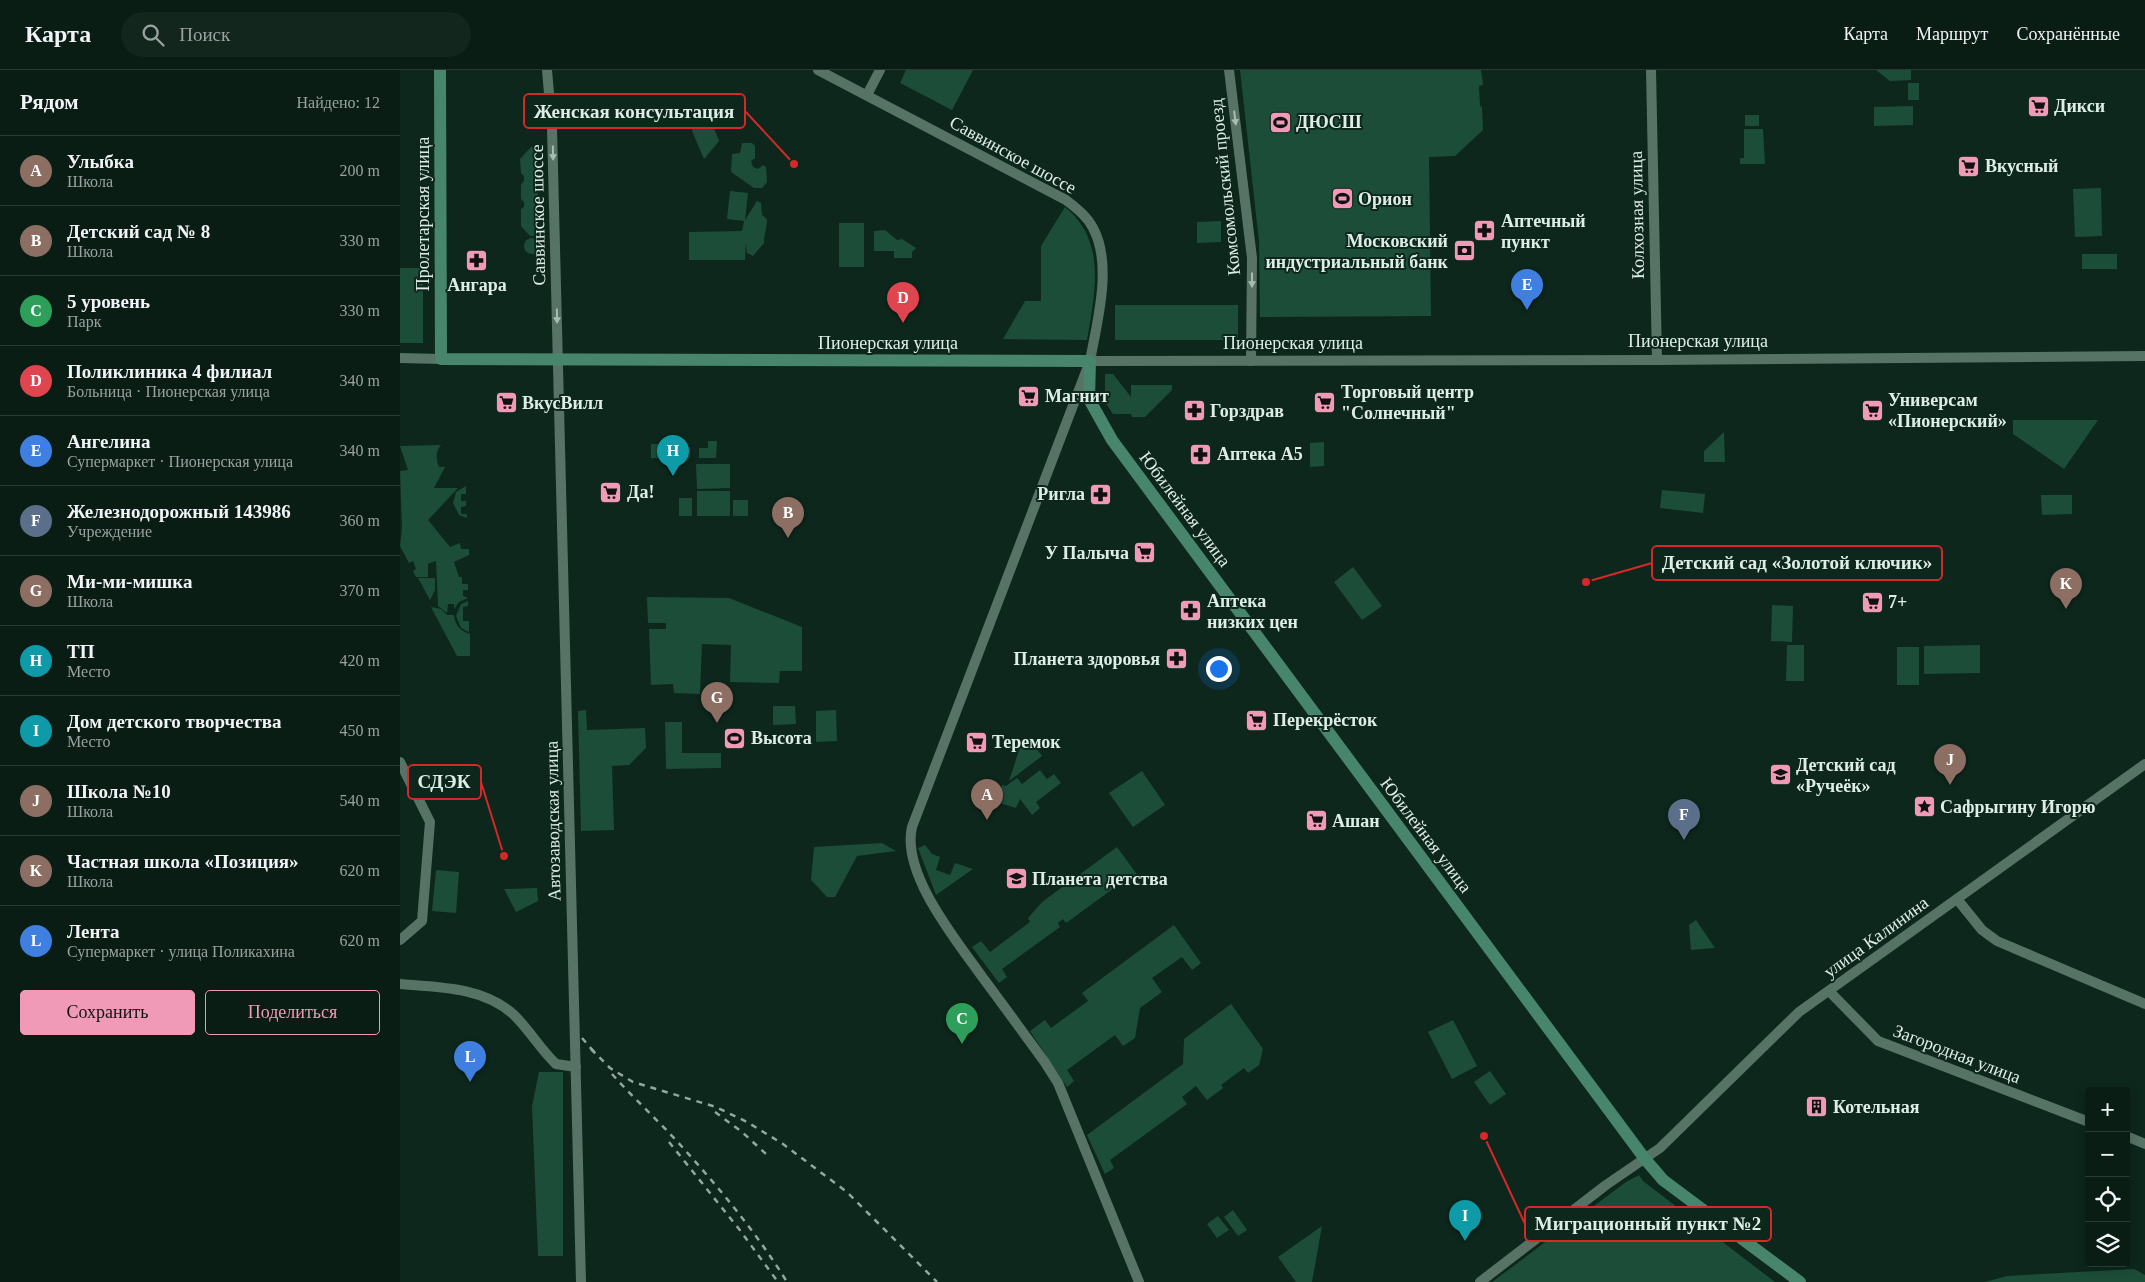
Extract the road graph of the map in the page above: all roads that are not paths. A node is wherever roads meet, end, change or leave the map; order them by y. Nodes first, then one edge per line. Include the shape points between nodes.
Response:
1 (440, 70) edge
2 (547, 70) edge
3 (818, 70) edge
4 (880, 70) edge
5 (1229, 70) edge
6 (1650, 70) edge
7 (866, 95) junction
8 (2145, 356) edge
9 (400, 358) edge
10 (441, 359) junction
11 (558, 360) junction
12 (1657, 360) junction
13 (1090, 361) junction
14 (1251, 361) junction
15 (1075, 399) junction
16 (1089, 399) junction
17 (400, 762) edge
18 (2145, 764) edge
19 (1957, 899) junction
20 (400, 940) edge
21 (400, 984) edge
22 (1829, 991) junction
23 (2145, 1004) edge
24 (576, 1067) junction
25 (2085, 1120) edge
26 (2130, 1138) edge
27 (2145, 1144) edge
28 (1645, 1159) junction
29 (581, 1282) edge
30 (1139, 1282) edge
31 (1480, 1282) edge
32 (1800, 1282) edge

1 - 10 main road, Пролетарская улица
2 -> 11 street, Саввинское шоссе via 552,128
3 - 7 street, Саввинское шоссе
4 - 7 street
5 -> 14 street, Комсомольский проезд via 1252,258
6 - 12 street, Колхозная улица
7 - 13 street, Саввинское шоссе via 1052,192 1088,220 1097,238 1102,274 1099,315
8 - 12 street, Пионерская улица
9 - 10 street
10 - 11 main road, Пионерская улица
11 - 13 main road, Пионерская улица
11 - 24 street, Автозаводская улица
12 - 14 street, Пионерская улица
13 - 14 street, Пионерская улица
13 - 15 street, Саввинское шоссе
13 - 16 main road
15 - 16 street
15 - 30 street, Саввинское шоссе via 912,827 910,841 922,884 936,912 1058,1083
16 - 28 main road, Юбилейная улица via 1118,448
17 - 20 street via 430,822 422,921
18 - 19 street, улица Калинина
19 - 22 street, улица Калинина
19 - 23 street via 1982,930 1997,941
21 - 24 street via 468,992 498,1002 519,1020 556,1064
22 - 25 street, Загородная улица via 1878,1041
22 - 28 street, улица Калинина via 1799,1012
24 - 29 street, Автозаводская улица
26 - 27 street
28 - 31 street, улица Калинина
28 - 32 main road, Юбилейная улица via 1663,1180

